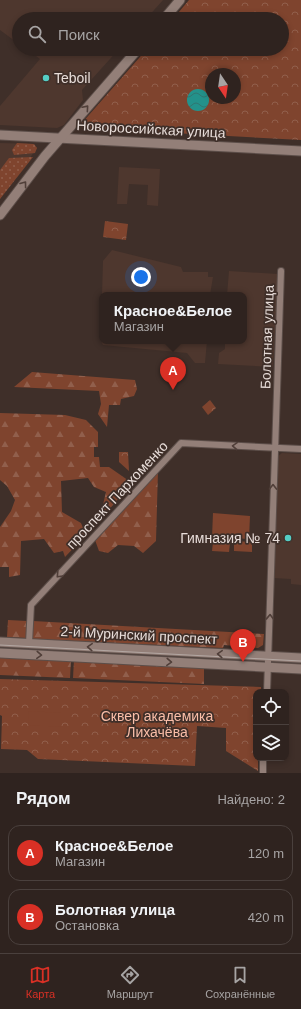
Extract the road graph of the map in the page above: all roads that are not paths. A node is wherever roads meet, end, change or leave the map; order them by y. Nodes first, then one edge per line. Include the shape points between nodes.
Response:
1 (180, 0) edge
2 (170, 12) edge
3 (132, 56) edge
4 (0, 135) edge
5 (61, 138) junction
6 (301, 151) edge
7 (0, 215) edge
8 (281, 271) dead end
9 (274, 448) junction
10 (301, 449) edge
11 (0, 642) edge
12 (29, 643) junction
13 (0, 653) edge
14 (268, 656) junction
15 (301, 658) edge
16 (268, 667) junction
17 (301, 669) edge
18 (267, 689) edge
19 (264, 761) edge
20 (263, 773) edge

1 - 2 main road
5 -> 3 main road
4 - 5 main road, Новороссийская улица
5 - 6 main road, Новороссийская улица
7 -> 5 main road
8 - 9 street, Болотная улица
9 - 10 street, проспект Пархоменко
9 -> 12 street, проспект Пархоменко via 181,443 31,605
14 -> 9 street, Болотная улица
11 - 12 main road, 2-й Муринский проспект
14 -> 12 main road, 2-й Муринский проспект
13 -> 16 main road, 2-й Муринский проспект
14 - 15 main road, 2-й Муринский проспект
14 - 16 street, Болотная улица
16 - 17 main road, 2-й Муринский проспект
16 - 18 street, Болотная улица
19 - 20 street

